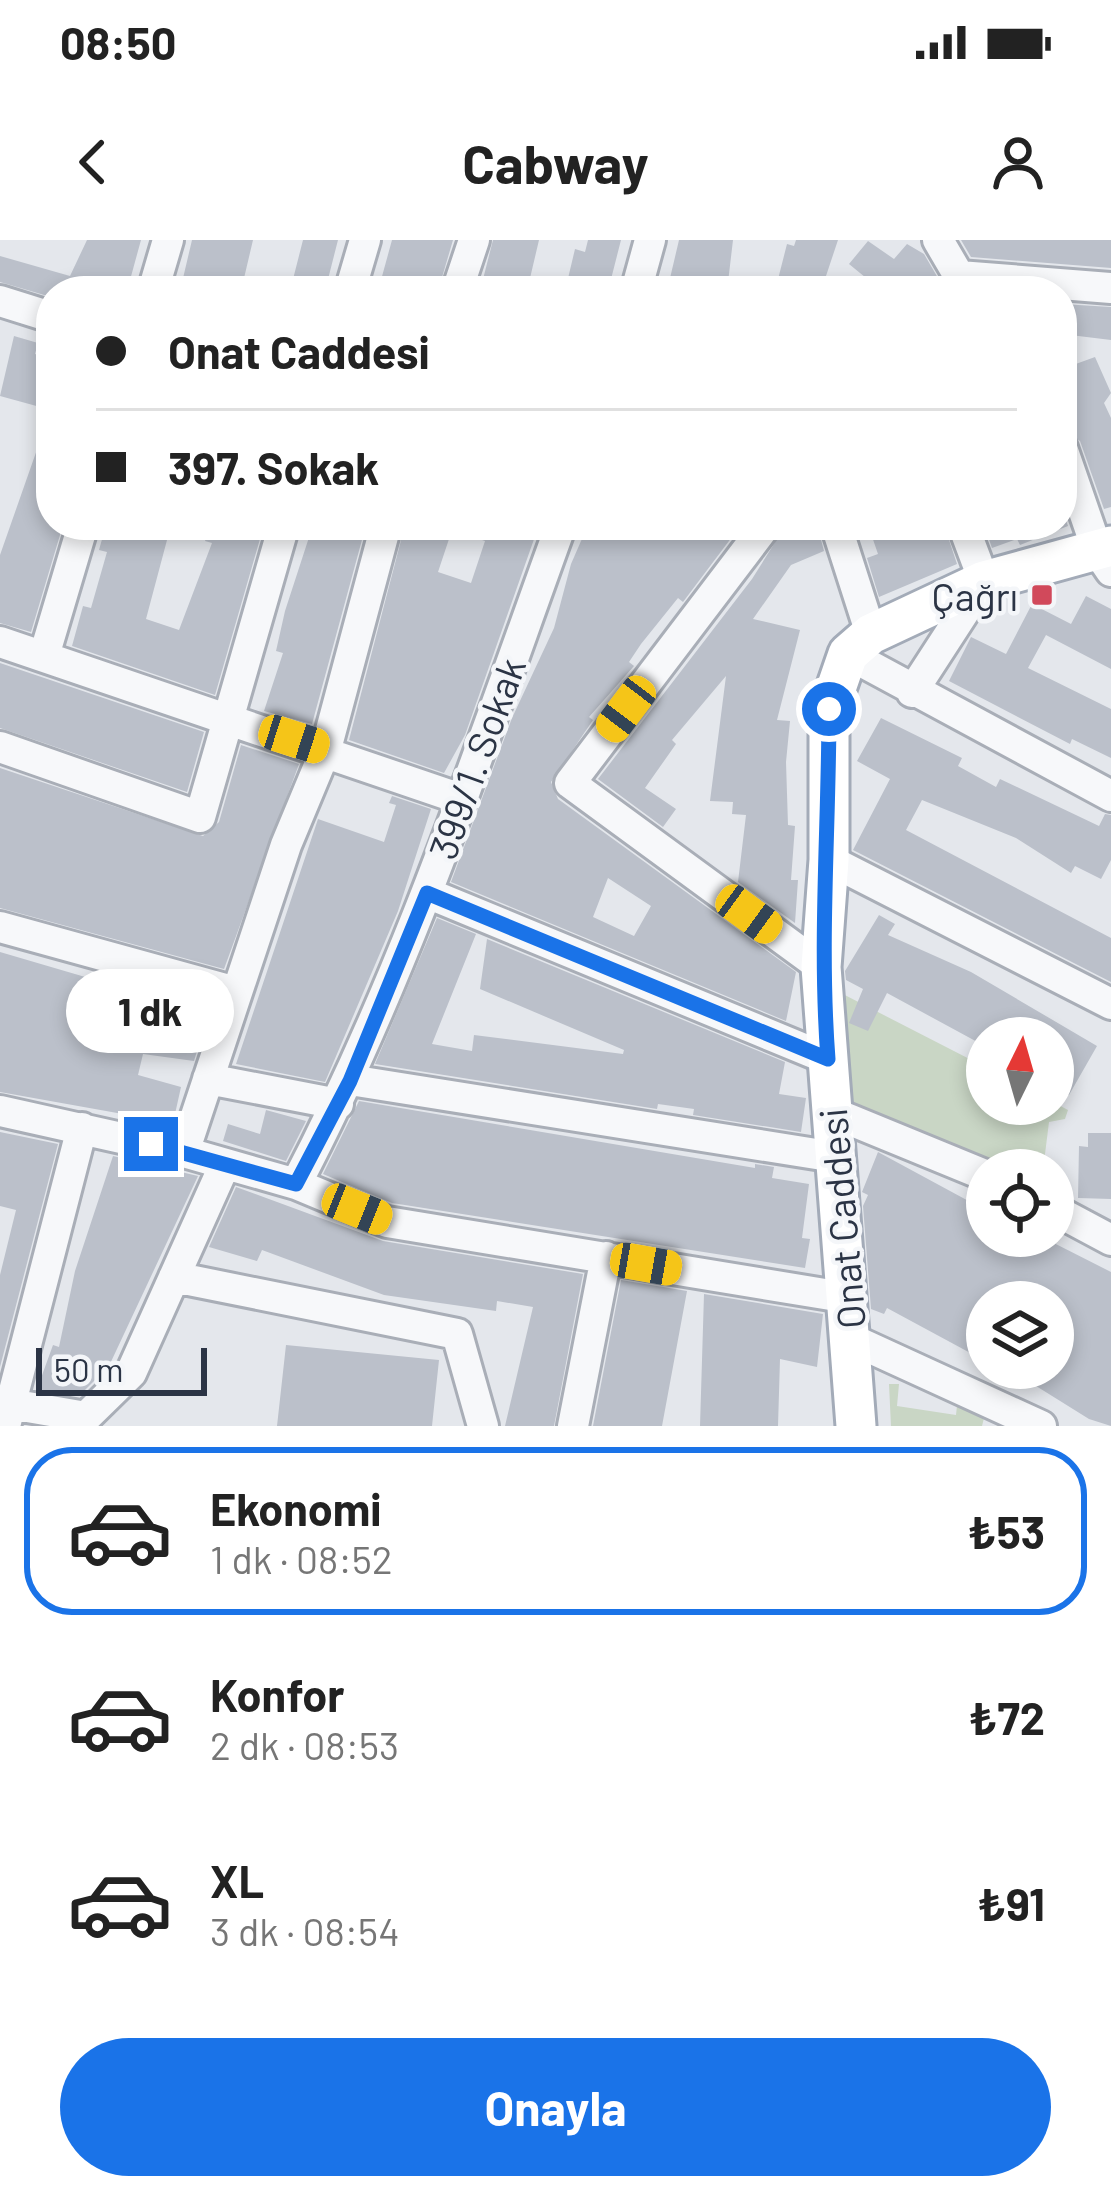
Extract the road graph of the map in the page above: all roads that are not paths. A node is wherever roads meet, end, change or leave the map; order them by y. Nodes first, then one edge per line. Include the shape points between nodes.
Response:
1 (168, 240) edge
2 (365, 240) edge
3 (474, 240) edge
4 (650, 240) edge
5 (938, 240) edge
6 (157, 276) edge
7 (354, 276) edge
8 (463, 276) edge
9 (639, 276) edge
10 (951, 276) edge
11 (1077, 287) edge
12 (1111, 288) edge
13 (0, 301) edge
14 (36, 312) edge
15 (1077, 484) edge
16 (79, 540) edge
17 (280, 540) edge
18 (382, 540) edge
19 (556, 540) edge
20 (755, 540) edge
21 (839, 540) edge
22 (969, 540) edge
23 (1107, 556) edge
24 (984, 581) junction
25 (0, 642) edge
26 (860, 644) junction
27 (44, 656) junction
28 (912, 692) junction
29 (230, 718) junction
30 (0, 747) edge
31 (326, 749) junction
32 (1111, 796) edge
33 (461, 799) junction
34 (830, 860) junction
35 (427, 893) junction
36 (0, 927) edge
37 (821, 967) junction
38 (236, 992) junction
39 (1111, 1004) edge
40 (828, 1059) junction
41 (208, 1079) junction
42 (344, 1092) junction
43 (0, 1111) edge
44 (831, 1112) junction
45 (82, 1128) junction
46 (184, 1152) junction
47 (835, 1156) junction
48 (225, 1164) junction
49 (966, 1167) edge
50 (296, 1184) junction
51 (1074, 1220) edge
52 (1111, 1240) edge
53 (605, 1256) junction
54 (174, 1277) junction
55 (849, 1298) junction
56 (851, 1339) junction
57 (8, 1415) edge
58 (483, 1426) edge
59 (573, 1426) edge
60 (856, 1426) edge
61 (1041, 1426) edge

1 - 6 street
2 - 7 street
3 - 8 street
4 - 9 street
5 - 10 street
11 - 12 street
13 - 14 street
15 - 23 street
16 - 27 street
17 - 29 street
18 - 31 street
19 - 33 street, 399/1. Sokak
20 - 37 street via 570,783
21 - 26 street
22 - 24 street
23 - 24 main road
24 - 26 main road
24 - 28 street
25 - 27 street
26 - 28 street
26 - 34 main road, Onat Caddesi via 829,709
27 - 29 street
28 - 32 street
29 - 30 street via 200,817
29 - 31 street
31 - 33 street
31 - 38 street
33 - 35 street, 399/1. Sokak
34 - 37 main road, Onat Caddesi
34 - 39 street
35 - 40 street
35 - 42 street, 399/1. Sokak
36 - 38 street
37 - 40 main road, Onat Caddesi
38 - 41 street
40 - 44 main road, Onat Caddesi
41 - 42 street
41 - 46 street
42 - 47 street
42 - 50 street, 399/1. Sokak
43 - 45 street
44 - 47 main road, Onat Caddesi
44 - 49 street
45 - 46 street
45 - 57 street
46 - 48 street
47 - 55 main road, Onat Caddesi
48 - 50 street
48 - 54 street
50 - 53 street via 387,1222
51 - 52 street
53 - 55 street
53 - 59 street
54 - 57 street via 131,1373 86,1417
54 - 58 street via 457,1334
55 - 56 main road, Onat Caddesi
56 - 60 main road, Onat Caddesi
56 - 61 street

